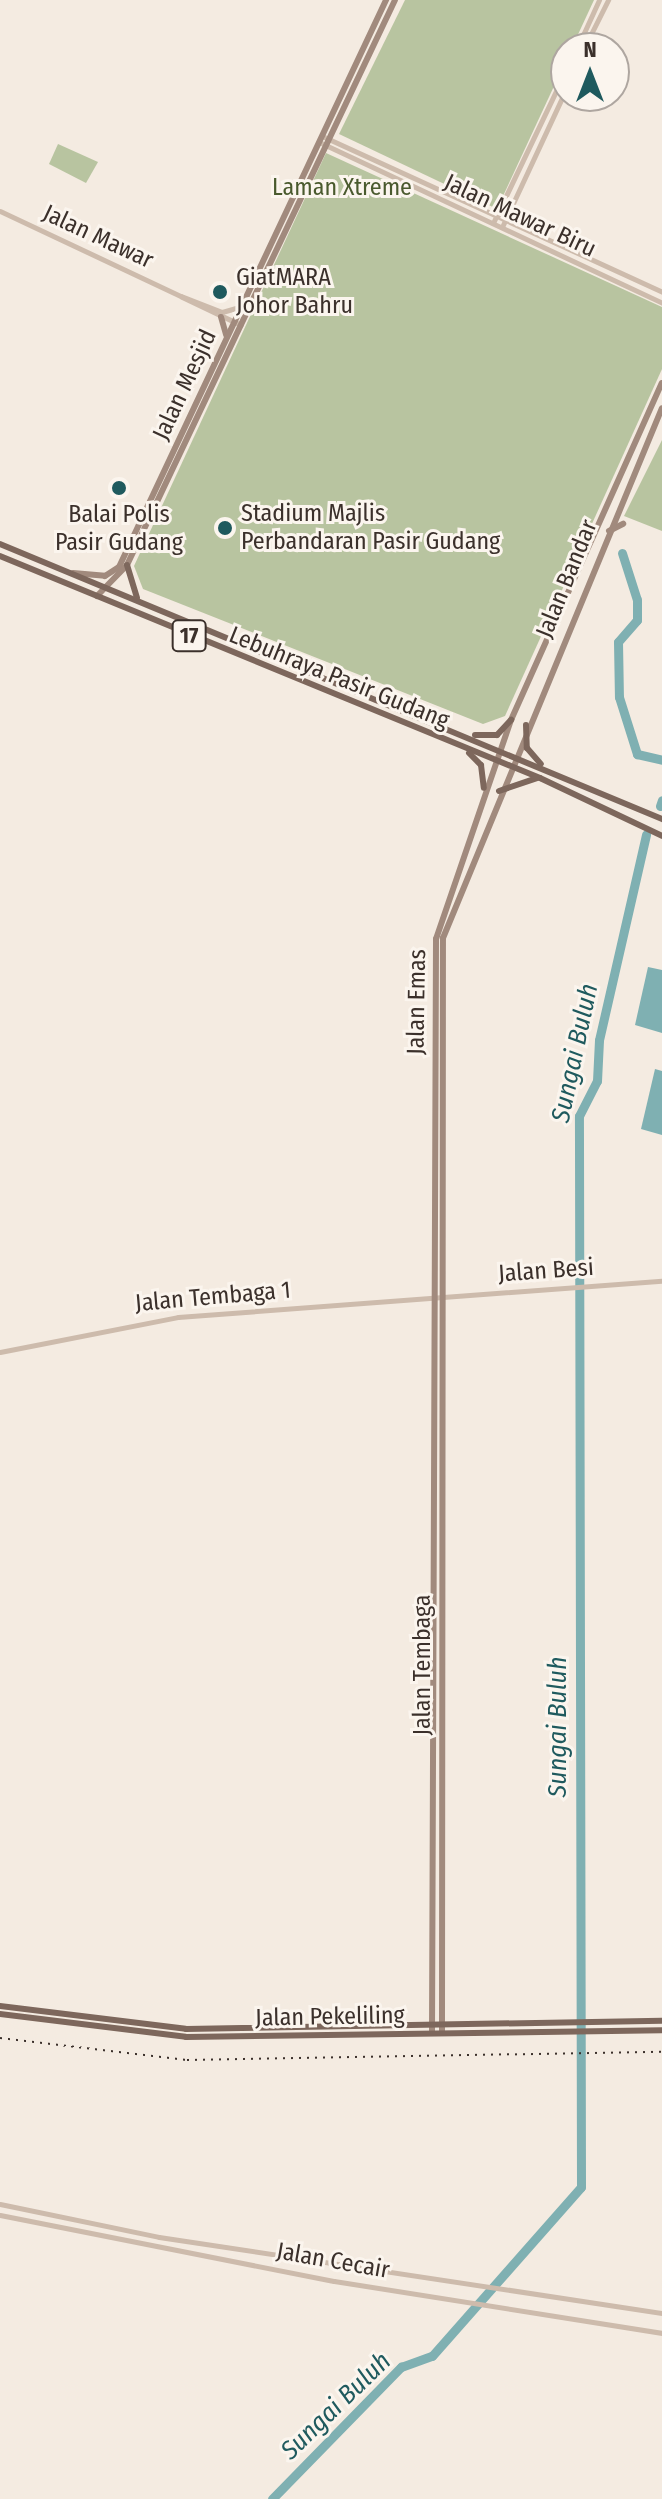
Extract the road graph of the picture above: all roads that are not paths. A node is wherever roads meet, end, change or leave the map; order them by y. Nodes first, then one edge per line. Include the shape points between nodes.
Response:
1 (386, 0) edge
2 (395, 0) edge
3 (599, 0) edge
4 (608, 0) edge
5 (584, 32) edge
6 (592, 32) edge
7 (550, 104) edge
8 (555, 112) edge
9 (324, 141) junction
10 (0, 211) edge
11 (497, 215) junction
12 (506, 219) junction
13 (493, 223) junction
14 (502, 227) junction
15 (662, 292) edge
16 (181, 296) junction
17 (662, 303) edge
18 (241, 307) junction
19 (221, 317) junction
20 (237, 324) junction
21 (226, 339) junction
22 (662, 383) edge
23 (662, 408) edge
24 (610, 498) junction
25 (611, 520) junction
26 (623, 524) dead end
27 (595, 533) junction
28 (604, 537) junction
29 (0, 544) edge
30 (13, 549) junction
31 (0, 556) edge
32 (8, 560) junction
33 (127, 565) junction
34 (73, 573) junction
35 (107, 587) junction
36 (97, 596) junction
37 (138, 600) junction
38 (511, 720) junction
39 (526, 725) junction
40 (464, 733) junction
41 (461, 747) junction
42 (500, 748) junction
43 (514, 753) junction
44 (495, 760) junction
45 (509, 766) junction
46 (544, 767) junction
47 (540, 778) junction
48 (484, 788) junction
49 (499, 791) junction
50 (662, 819) edge
51 (662, 836) edge
52 (662, 1281) edge
53 (442, 1297) junction
54 (433, 1298) junction
55 (0, 1352) edge
56 (0, 2006) edge
57 (0, 2014) edge
58 (662, 2021) edge
59 (432, 2029) junction
60 (442, 2029) junction
61 (662, 2030) edge
62 (0, 2204) edge
63 (0, 2215) edge
64 (662, 2313) edge
65 (662, 2333) edge

1 - 9 main road, Jalan Mesjid
2 - 9 main road, Jalan Mesjid
3 - 5 street
4 - 6 street
7 - 11 street
8 - 12 street
9 - 11 street, Jalan Mawar Biru
9 - 13 street, Jalan Mawar Biru
9 - 18 main road, Jalan Mesjid
9 - 20 main road, Jalan Mesjid
10 - 16 street, Jalan Mawar
11 - 12 street, Jalan Mawar Biru
11 - 13 street
12 - 14 street
12 - 15 street, Jalan Mawar Biru
13 - 14 street, Jalan Mawar Biru
14 - 17 street, Jalan Mawar Biru
16 - 18 street, Jalan Mawar via 222,312
16 - 19 street, Jalan Mawar
18 - 20 main road, Jalan Mesjid
19 - 20 street, Jalan Mawar
19 - 21 main road
20 - 21 main road, Jalan Mesjid
20 - 33 main road, Jalan Mesjid
21 - 34 main road, Jalan Mesjid via 119,567 105,576
22 - 24 main road, Jalan Bandar
23 - 25 main road, Jalan Bandar
24 - 25 main road
24 - 27 main road, Jalan Bandar
25 - 27 main road
25 - 28 main road, Jalan Bandar
26 - 28 main road
27 - 38 main road, Jalan Bandar
28 - 39 main road, Jalan Bandar
29 - 30 main road, Lebuhraya Pasir Gudang / 17
30 - 32 main road
30 - 34 main road, Lebuhraya Pasir Gudang / 17
31 - 32 main road, Lebuhraya Pasir Gudang / 17
32 - 36 main road, Lebuhraya Pasir Gudang / 17
33 - 35 main road, Jalan Mesjid
33 - 37 main road
34 - 35 main road, Lebuhraya Pasir Gudang / 17
35 - 36 main road, Jalan Mesjid
35 - 37 main road, Lebuhraya Pasir Gudang / 17
36 - 41 main road, Lebuhraya Pasir Gudang / 17
37 - 40 main road, Lebuhraya Pasir Gudang / 17
38 - 40 main road via 497,735
38 - 42 main road, Jalan Emas
39 - 43 main road, Jalan Bandar
39 - 46 main road via 527,748
40 - 42 main road, Lebuhraya Pasir Gudang / 17
41 - 44 main road, Lebuhraya Pasir Gudang / 17
41 - 48 main road via 481,765
42 - 43 main road, Lebuhraya Pasir Gudang / 17
42 - 44 main road, Jalan Emas
43 - 45 main road, Jalan Bandar
43 - 46 main road, Lebuhraya Pasir Gudang / 17
44 - 45 main road, Lebuhraya Pasir Gudang / 17
44 - 48 main road, Jalan Emas
45 - 47 main road, Lebuhraya Pasir Gudang / 17
45 - 49 main road, Jalan Emas
46 - 50 main road, Lebuhraya Pasir Gudang / 17
47 - 49 main road
47 - 51 main road, Lebuhraya Pasir Gudang / 17
48 - 54 main road, Jalan Emas via 436,939
49 - 53 main road, Jalan Emas via 443,938
52 - 53 street, Jalan Besi
53 - 54 street, Jalan Besi
53 - 60 main road, Jalan Tembaga
54 - 55 street, Jalan Tembaga 1 via 178,1317
54 - 59 main road, Jalan Tembaga
56 - 59 main road, Jalan Pekeliling via 186,2029
57 - 59 main road, Jalan Pekeliling via 186,2037
58 - 60 main road, Jalan Pekeliling
59 - 60 main road, Jalan Pekeliling
60 - 61 main road, Jalan Pekeliling
62 - 64 street, Jalan Cecair via 132,2233
63 - 65 street, Jalan Cecair via 426,2296

